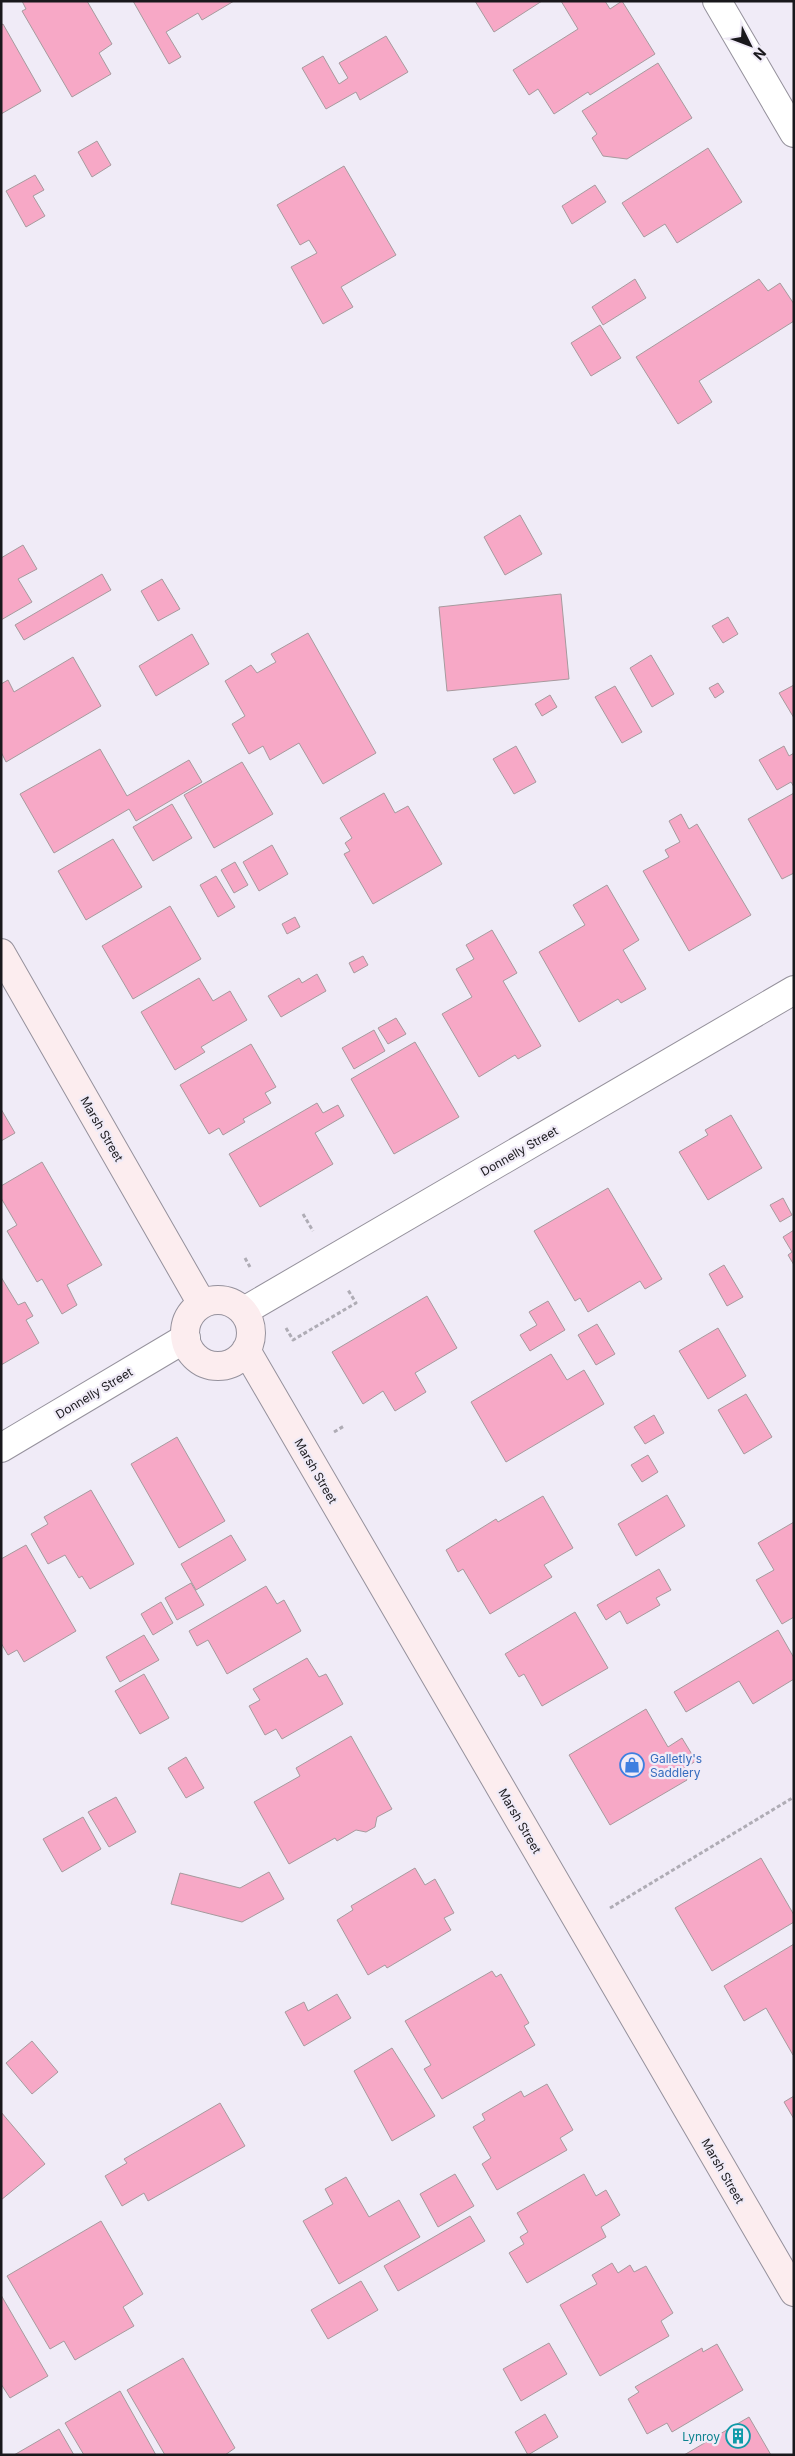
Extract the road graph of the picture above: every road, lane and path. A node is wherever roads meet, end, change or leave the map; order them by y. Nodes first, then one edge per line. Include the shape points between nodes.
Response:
1 (717, 1) edge
2 (794, 133) edge
3 (1, 953) edge
4 (794, 990) edge
5 (303, 1214) dead end
6 (311, 1228) dead end
7 (350, 1294) dead end
8 (202, 1304) junction
9 (244, 1311) junction
10 (186, 1338) junction
11 (292, 1340) dead end
12 (246, 1350) junction
13 (344, 1426) dead end
14 (330, 1434) dead end
15 (1, 1448) edge
16 (794, 1797) edge
17 (608, 1910) dead end
18 (794, 2292) edge

1 - 2 street
3 - 8 main road, Marsh Street
4 - 9 street, Donnelly Street
5 - 6 path
7 - 11 path via 356,1303
8 - 9 main road via 224,1300
8 - 10 main road via 189,1319
9 - 12 main road via 251,1330
10 - 12 main road via 195,1356 212,1365 232,1363
10 - 15 street, Donnelly Street
12 - 18 main road, Marsh Street
13 - 14 path
16 - 17 path

